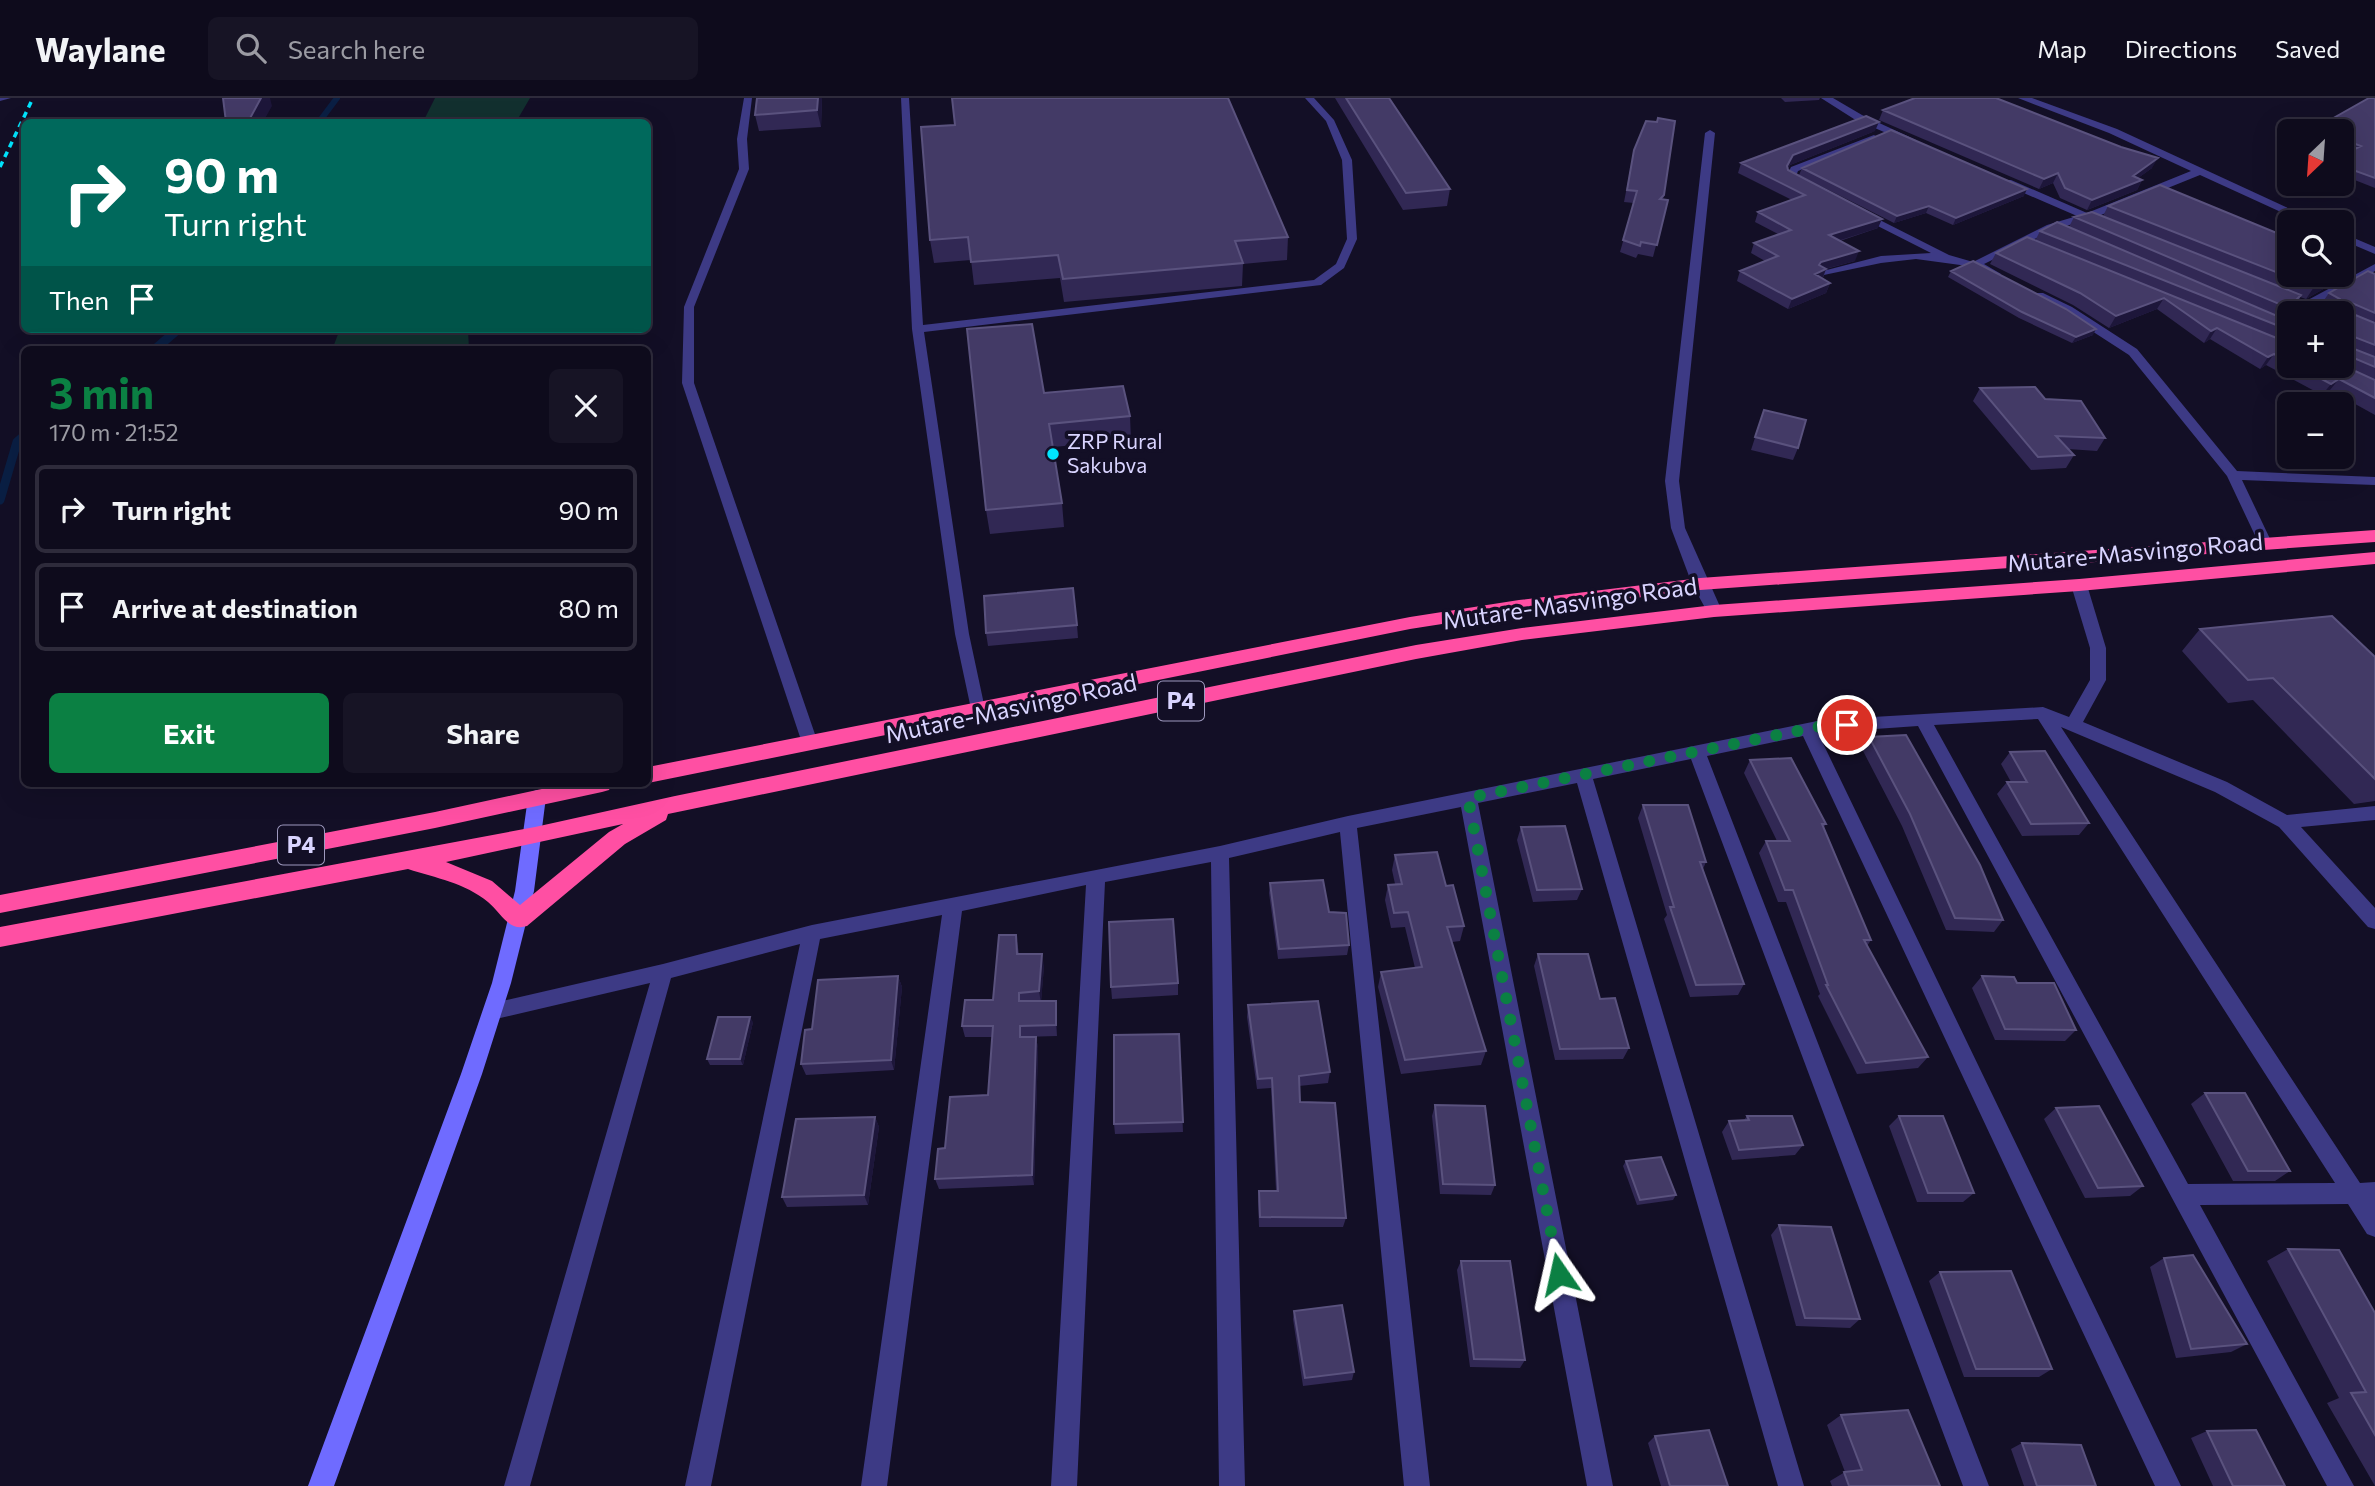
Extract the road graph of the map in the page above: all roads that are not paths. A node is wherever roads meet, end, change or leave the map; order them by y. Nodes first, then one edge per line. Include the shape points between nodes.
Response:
1 (0, 98) edge
2 (7, 98) edge
3 (748, 98) edge
4 (905, 98) edge
5 (1310, 98) edge
6 (1826, 98) edge
7 (2023, 98) edge
8 (1891, 131) junction
9 (1710, 132) dead end
10 (1928, 147) edge
11 (2200, 171) junction
12 (2001, 180) edge
13 (1811, 188) edge
14 (1846, 206) edge
15 (2286, 210) edge
16 (2093, 219) junction
17 (2354, 241) edge
18 (2021, 242) junction
19 (2034, 247) edge
20 (2375, 251) edge
21 (1944, 256) junction
22 (1975, 264) junction
23 (2375, 267) edge
24 (1823, 274) edge
25 (2271, 290) edge
26 (2297, 301) edge
27 (2313, 301) edge
28 (918, 329) junction
29 (2233, 475) junction
30 (2375, 481) edge
31 (2375, 536) edge
32 (2265, 543) junction
33 (2375, 558) edge
34 (1700, 584) junction
35 (2079, 585) junction
36 (1714, 611) junction
37 (978, 709) junction
38 (2043, 713) junction
39 (1923, 720) junction
40 (2073, 725) junction
41 (1808, 729) junction
42 (810, 743) junction
43 (1698, 752) junction
44 (651, 774) edge
45 (1583, 775) junction
46 (587, 787) edge
47 (537, 797) junction
48 (1468, 798) junction
49 (675, 804) junction
50 (2375, 813) edge
51 (2285, 822) junction
52 (1348, 823) junction
53 (535, 836) junction
54 (1220, 853) junction
55 (406, 860) junction
56 (1096, 876) junction
57 (0, 904) edge
58 (953, 904) junction
59 (519, 919) junction
60 (2375, 921) edge
61 (811, 933) junction
62 (0, 937) edge
63 (663, 971) junction
64 (496, 1010) junction
65 (2365, 1193) edge
66 (2183, 1195) junction
67 (2375, 1226) edge
68 (321, 1486) edge
69 (517, 1486) edge
70 (698, 1486) edge
71 (874, 1486) edge
72 (1064, 1486) edge
73 (1232, 1486) edge
74 (1417, 1486) edge
75 (1600, 1486) edge
76 (1790, 1486) edge
77 (1976, 1486) edge
78 (2168, 1486) edge
79 (2341, 1486) edge

1 - 2 lane
3 - 42 lane via 742,139 744,169 689,307 688,383
4 - 28 lane
5 - 28 lane via 1330,120 1347,160 1352,239 1340,266 1317,283
6 - 8 street
7 - 11 street via 2113,131
8 - 10 street
8 - 13 lane via 1794,169 1791,177
9 - 34 street via 1672,481 1678,528
11 - 15 street
11 - 16 street
12 - 16 street
14 - 21 lane
16 - 18 street
17 - 20 street
18 - 19 lane
18 - 22 street
21 - 22 lane
21 - 24 lane via 1898,255
22 - 29 street via 2068,310 2133,352
23 - 27 lane
25 - 26 lane
28 - 37 lane via 961,634
29 - 30 street
29 - 32 street
31 - 32 highway, Mutare-Masvingo Road / P4
32 - 34 highway, Mutare-Masvingo Road / P4
33 - 35 highway, Mutare-Masvingo Road / P4
34 - 36 street
34 - 37 highway, Mutare-Masvingo Road / P4 via 1410,624
35 - 36 highway, Mutare-Masvingo Road / P4
35 - 40 street via 2098,648 2098,680
36 - 49 highway, Mutare-Masvingo Road / P4 via 1416,652
37 - 42 highway, Mutare-Masvingo Road / P4
38 - 39 street
38 - 40 street
38 - 65 street
39 - 41 street
39 - 66 street
40 - 51 street via 2221,788
41 - 43 street
41 - 78 street
42 - 44 highway, Mutare-Masvingo Road / P4
43 - 45 street
43 - 77 street
45 - 48 street
45 - 76 street
46 - 47 highway, P4
47 - 53 street
47 - 57 highway, P4
48 - 52 street
48 - 75 street
49 - 53 highway, Mutare-Masvingo Road / P4
49 - 59 highway via 617,838
50 - 51 street
51 - 60 street
52 - 54 street
52 - 74 street
53 - 55 highway, Mutare-Masvingo Road / P4
53 - 59 street
54 - 56 street
54 - 73 street
55 - 59 highway via 472,880 500,896
55 - 62 highway, Mutare-Masvingo Road / P4
56 - 58 street
56 - 72 street
58 - 61 street
58 - 71 street
59 - 64 street
61 - 63 street
61 - 70 street
63 - 64 street
63 - 69 street
64 - 68 street
65 - 66 street
65 - 67 street
66 - 79 street

